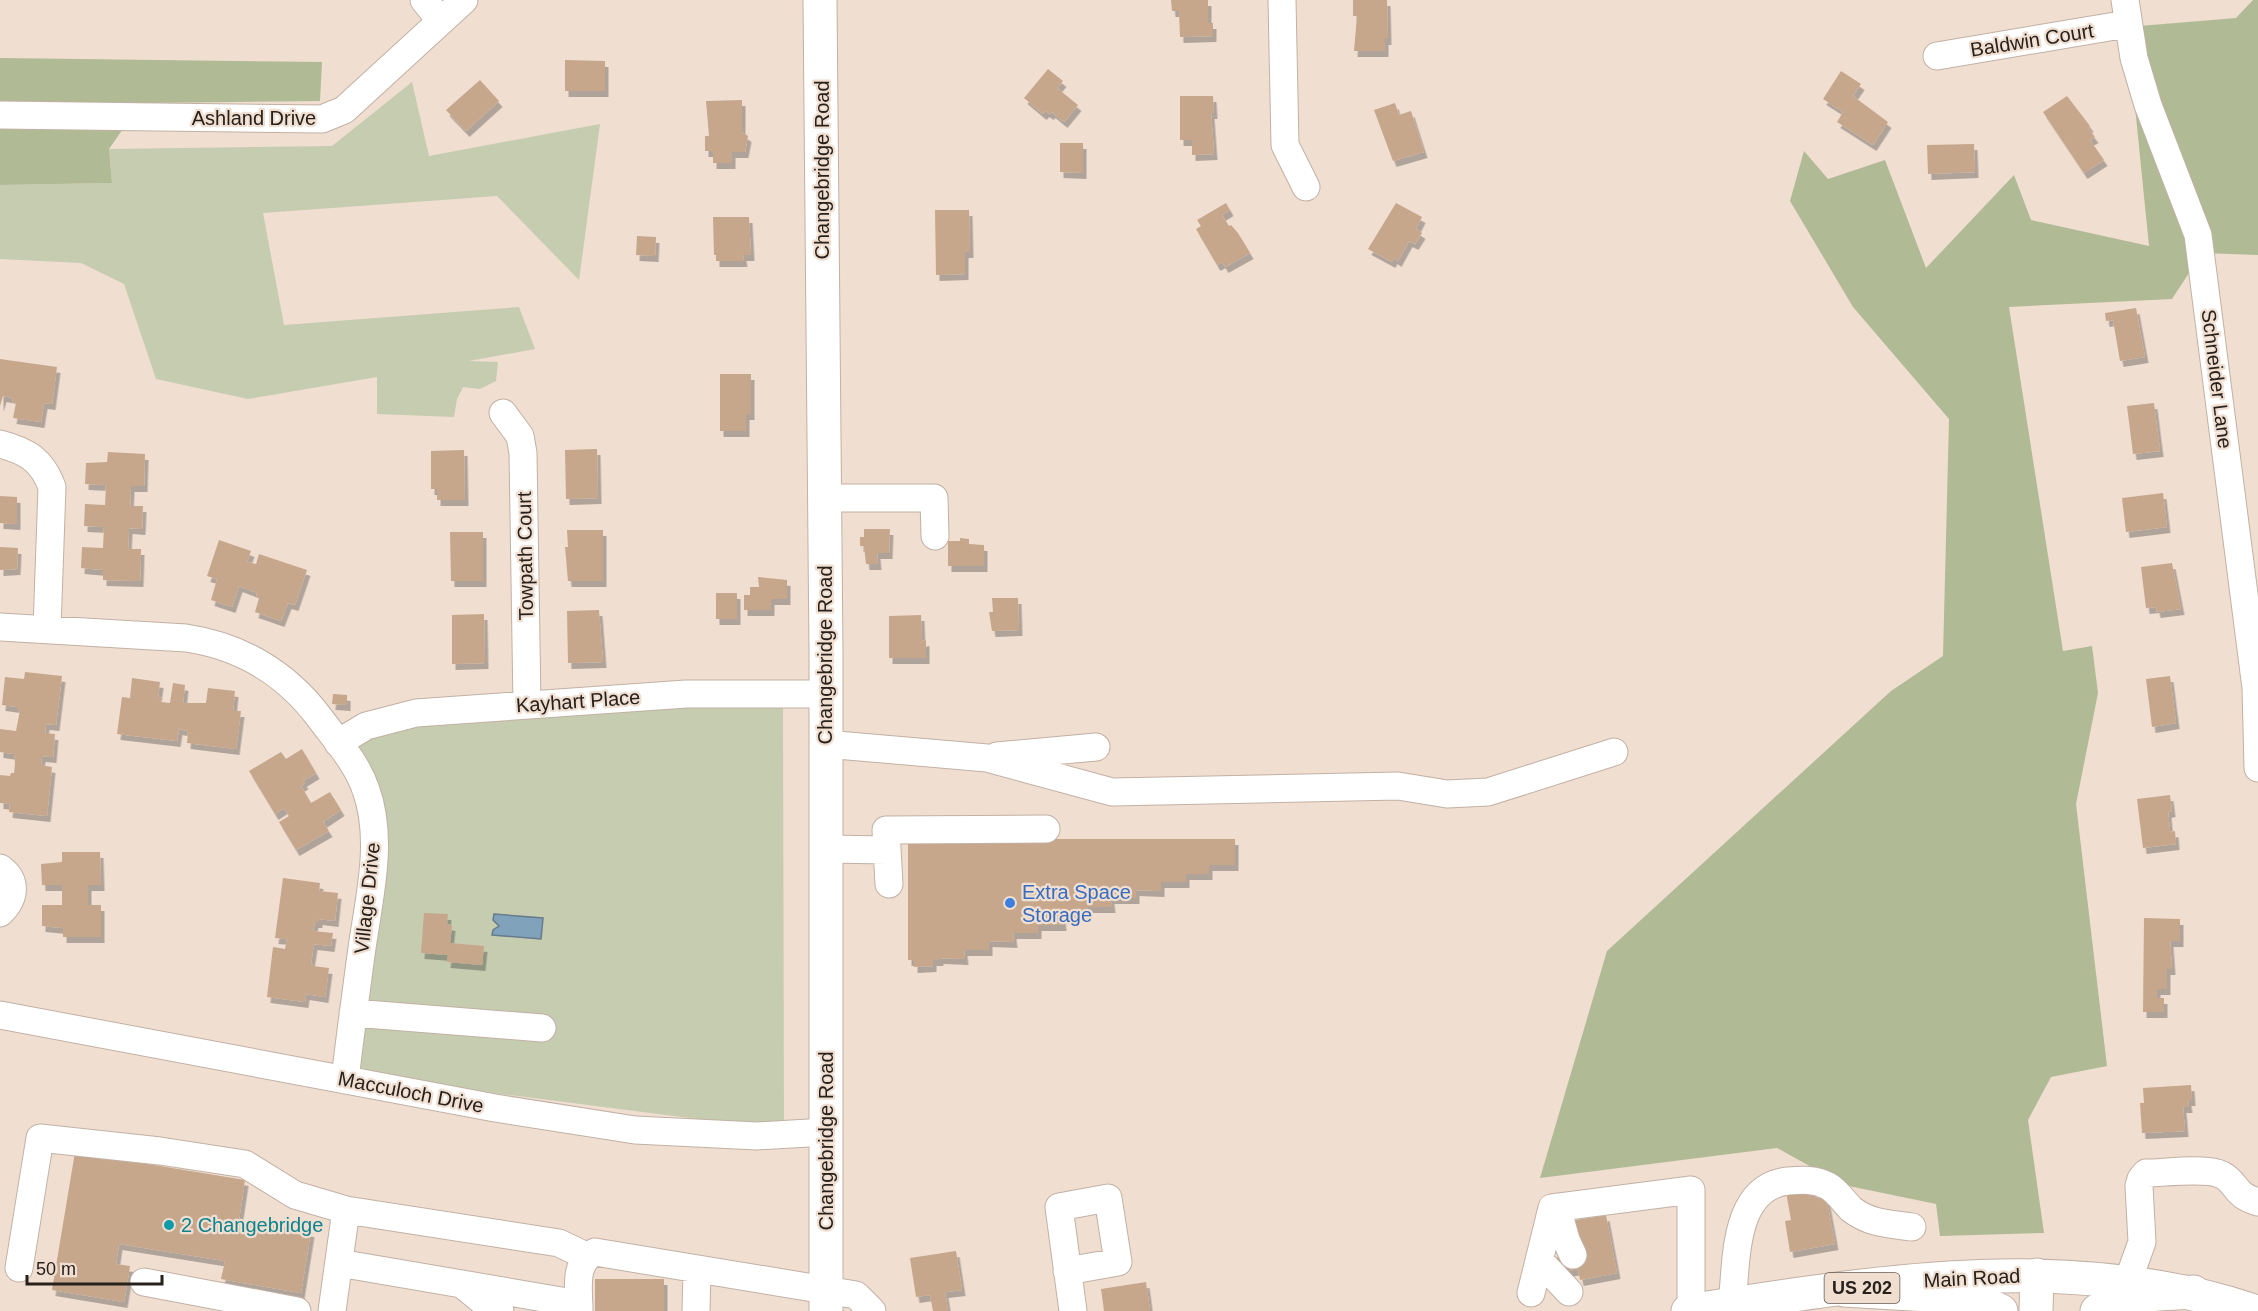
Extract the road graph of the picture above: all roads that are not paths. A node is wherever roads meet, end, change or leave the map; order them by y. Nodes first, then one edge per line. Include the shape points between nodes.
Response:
1 (464, 0) edge
2 (820, 0) edge
3 (1282, 0) edge
4 (432, 10) edge
5 (2126, 12) edge
6 (1937, 56) dead end
7 (0, 115) edge
8 (1306, 187) dead end
9 (503, 413) dead end
10 (0, 444) edge
11 (824, 498) junction
12 (935, 536) dead end
13 (0, 627) edge
14 (47, 629) junction
15 (825, 694) junction
16 (527, 705) junction
17 (338, 743) junction
18 (825, 744) junction
19 (1096, 747) dead end
20 (1614, 752) dead end
21 (987, 758) junction
22 (2258, 768) edge
23 (1046, 829) dead end
24 (826, 849) junction
25 (887, 850) junction
26 (0, 868) edge
27 (889, 884) dead end
28 (0, 913) edge
29 (353, 1013) junction
30 (0, 1016) edge
31 (542, 1028) dead end
32 (345, 1080) junction
33 (826, 1132) junction
34 (2258, 1202) edge
35 (346, 1210) junction
36 (1912, 1227) dead end
37 (585, 1256) junction
38 (339, 1263) junction
39 (19, 1269) dead end
40 (697, 1269) junction
41 (1067, 1271) dead end
42 (1566, 1271) edge
43 (2047, 1276) junction
44 (2128, 1281) junction
45 (144, 1282) dead end
46 (460, 1283) junction
47 (1844, 1290) junction
48 (2193, 1292) junction
49 (1531, 1293) dead end
50 (826, 1301) edge
51 (579, 1308) edge
52 (495, 1309) edge
53 (1709, 1309) edge
54 (297, 1311) edge
55 (332, 1311) edge
56 (533, 1311) edge
57 (696, 1311) edge
58 (872, 1311) edge
59 (1073, 1311) edge
60 (2001, 1311) edge
61 (2036, 1311) edge
62 (2057, 1311) edge
63 (2097, 1311) edge
64 (2254, 1311) edge

1 - 4 street, Ashland Drive
2 - 11 main road, Changebridge Road
3 - 8 street via 1285,145
4 - 7 street, Ashland Drive via 345,110 322,120
5 - 6 street, Baldwin Court
5 - 22 street, Schneider Lane via 2148,105 2198,235 2256,688
9 - 16 street, Towpath Court via 520,436 523,453
10 - 14 street via 33,457 52,487
11 - 12 street via 934,498
11 - 15 main road, Changebridge Road
13 - 14 street, Village Drive
14 - 17 street, Village Drive via 186,638 234,649 276,674 303,698
15 - 16 street, Kayhart Place via 686,694
15 - 18 main road, Changebridge Road
16 - 17 street, Kayhart Place via 416,713 366,726
17 - 29 street, Village Drive via 366,789 374,826 373,873
18 - 21 street
18 - 24 main road, Changebridge Road
19 - 21 street
20 - 21 street via 1488,792 1447,794 1398,786 1112,792
23 - 25 street via 886,830
24 - 25 street
24 - 33 main road, Changebridge Road
25 - 27 street
26 - 28 street via 8,874 13,888 11,902
29 - 31 street
29 - 32 street, Village Drive
30 - 32 street, Macculoch Drive
32 - 33 street, Macculoch Drive via 635,1130 757,1136
33 - 50 main road, Changebridge Road
34 - 44 street via 2238,1194 2223,1175 2212,1171 2146,1173 2139,1186 2140,1252
35 - 37 street via 559,1243
35 - 38 street
35 - 39 street via 296,1195 245,1164 40,1138
36 - 53 street via 1872,1222 1852,1210 1829,1187 1806,1180 1778,1182 1753,1199
37 - 40 street via 608,1253
37 - 51 street via 580,1268
38 - 46 street
38 - 55 street
40 - 50 street
40 - 57 street
41 - 59 street
42 - 49 street
42 - 53 street via 1552,1208 1691,1190
43 - 44 main road, Main Road / US 202
43 - 47 main road, Main Road / US 202 via 1971,1276
43 - 61 main road
43 - 62 main road
44 - 48 main road, Main Road / US 202
45 - 54 street
46 - 51 street
46 - 52 street
47 - 53 main road, Main Road / US 202
47 - 60 main road via 1962,1297
48 - 63 main road via 2128,1298
48 - 64 main road, Main Road / US 202
50 - 58 street via 856,1295
52 - 56 street

